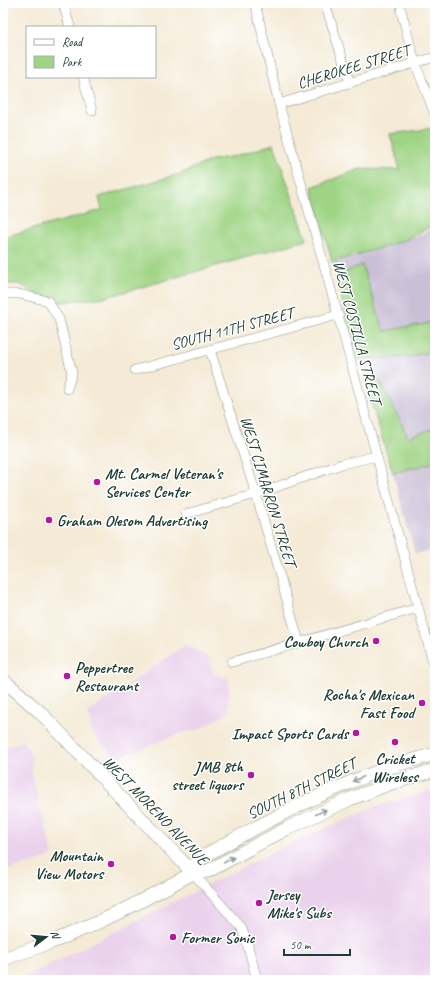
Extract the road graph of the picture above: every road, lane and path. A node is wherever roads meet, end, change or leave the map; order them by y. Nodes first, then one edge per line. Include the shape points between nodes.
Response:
1 (62, 3) edge
2 (255, 3) edge
3 (325, 3) edge
4 (400, 10) dead end
5 (70, 26) edge
6 (435, 57) edge
7 (415, 63) junction
8 (83, 78) edge
9 (350, 83) junction
10 (279, 104) junction
11 (92, 111) dead end
12 (435, 114) edge
13 (3, 294) edge
14 (338, 315) junction
15 (210, 350) junction
16 (135, 370) dead end
17 (67, 389) dead end
18 (376, 456) junction
19 (256, 494) junction
20 (186, 514) dead end
21 (418, 608) junction
22 (299, 642) junction
23 (232, 662) dead end
24 (435, 669) edge
25 (3, 680) edge
26 (435, 754) edge
27 (435, 770) edge
28 (193, 873) junction
29 (3, 959) edge
30 (257, 980) edge

1 - 5 street
2 - 10 street, WEST COSTILLA STREET
3 - 9 street
4 - 7 street
6 - 7 street, CHEROKEE STREET
7 - 9 street, CHEROKEE STREET
7 - 12 street
8 - 11 street
9 - 10 street, CHEROKEE STREET
10 - 14 street, WEST COSTILLA STREET
13 - 17 street via 19,294 48,300 59,319 72,374
14 - 15 street, SOUTH 11TH STREET
14 - 18 street, WEST COSTILLA STREET
15 - 16 street, SOUTH 11TH STREET
15 - 19 street, WEST CIMARRON STREET
18 - 19 street via 342,464
18 - 21 street, WEST COSTILLA STREET
19 - 20 street
19 - 22 street, WEST CIMARRON STREET
21 - 22 street
21 - 24 street, WEST COSTILLA STREET
22 - 23 street
25 - 28 main road, WEST MORENO AVENUE via 40,714
26 -> 28 main road, SOUTH 8TH STREET via 370,774 297,807 204,856 195,864
28 -> 27 main road, SOUTH 8TH STREET via 208,871 292,826 358,795
28 - 29 main road, SOUTH 8TH STREET via 100,922
28 - 30 street, WEST MORENO AVENUE via 241,927

